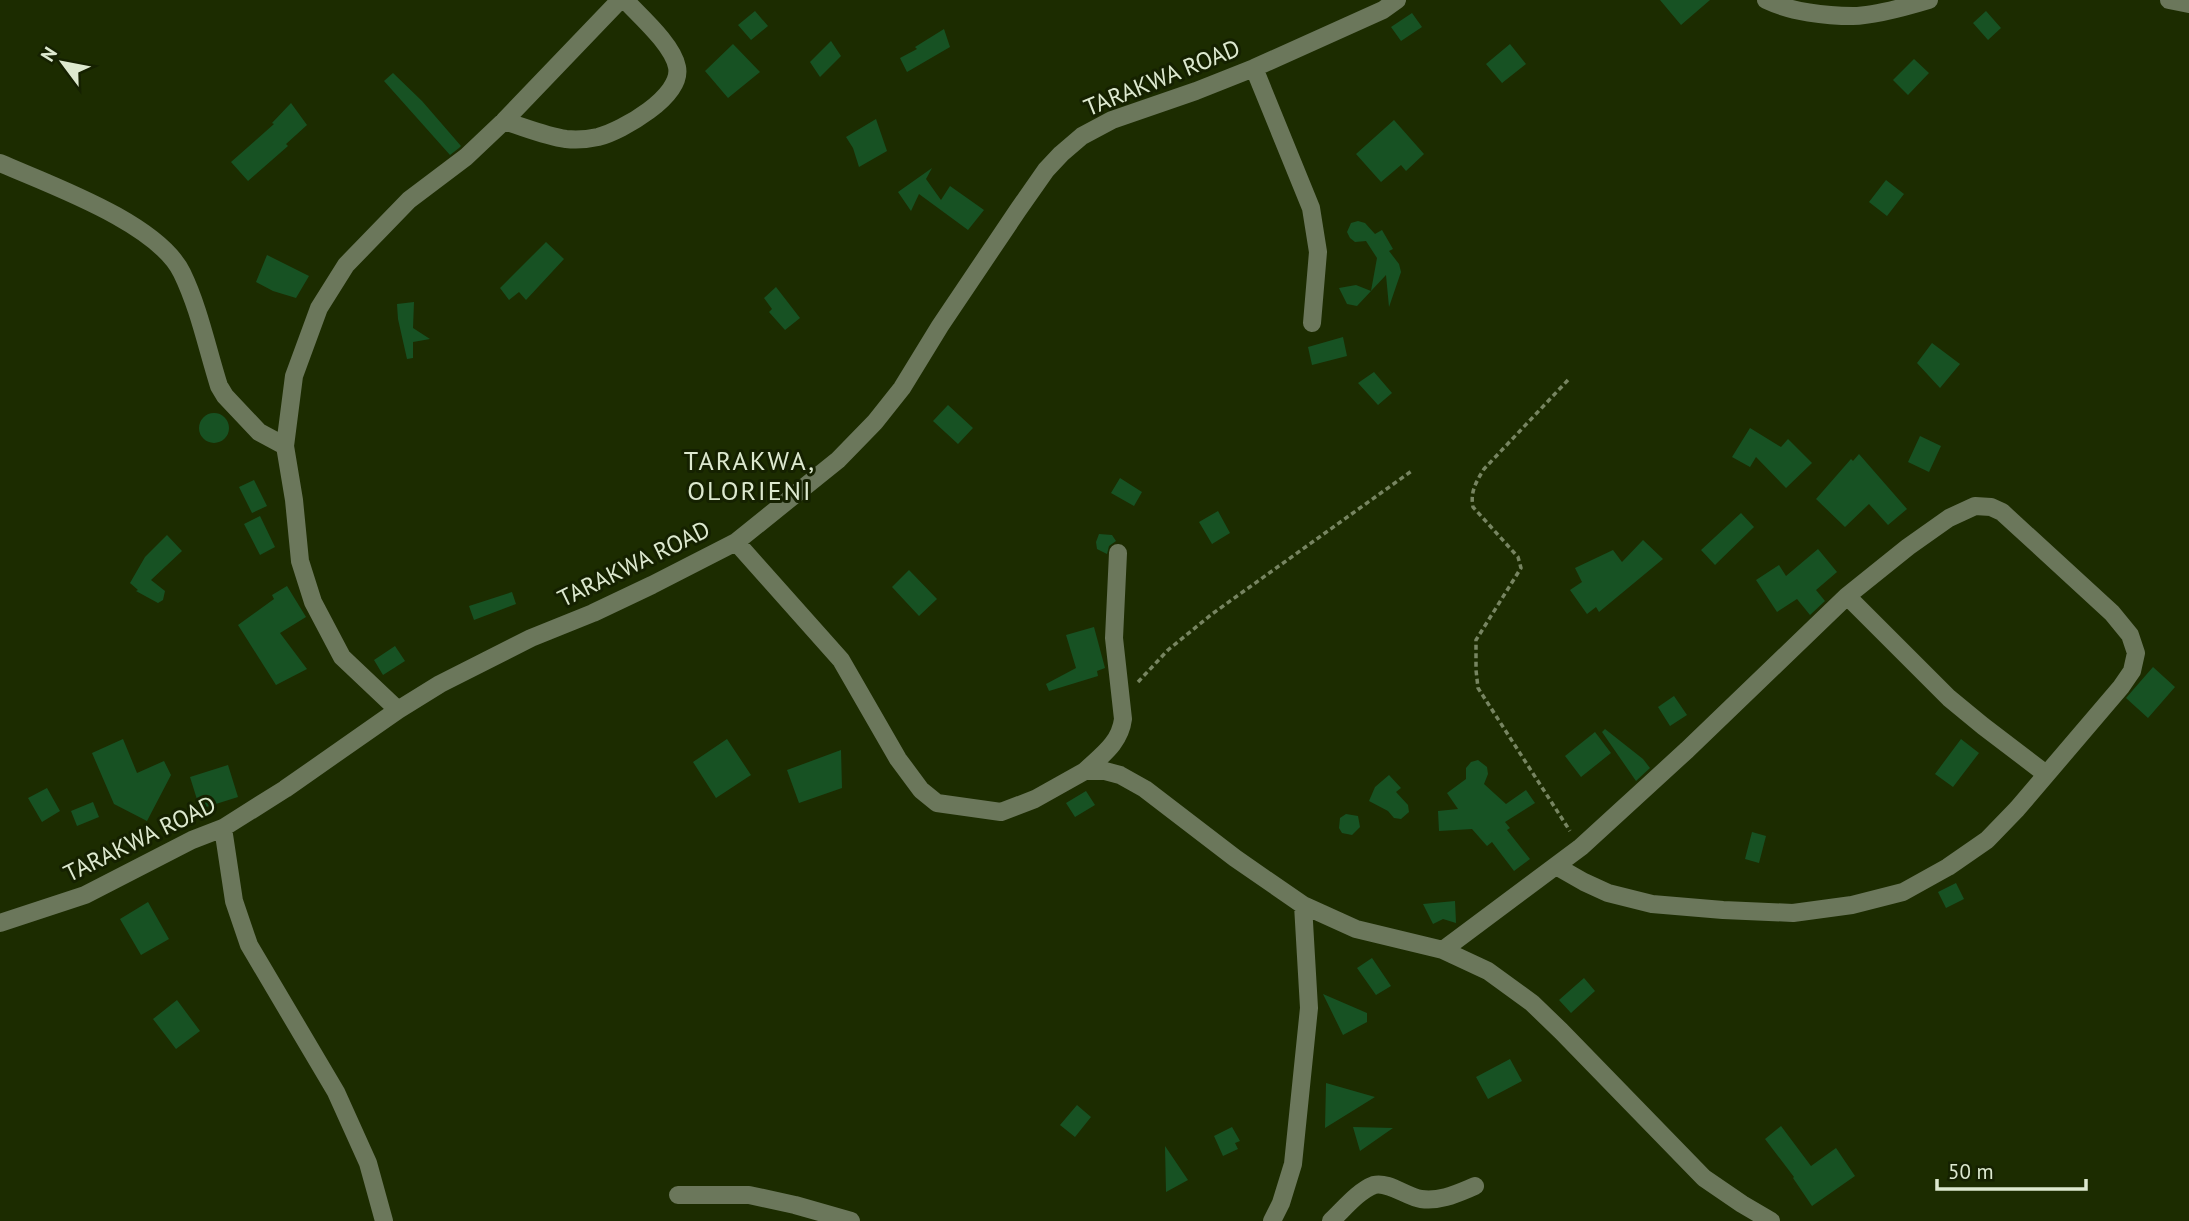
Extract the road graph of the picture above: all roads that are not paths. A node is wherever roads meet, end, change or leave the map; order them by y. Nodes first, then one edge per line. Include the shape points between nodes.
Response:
1 (623, 0) edge
2 (1396, 0) edge
3 (1766, 0) edge
4 (1930, 0) edge
5 (2169, 0) edge
6 (2189, 4) edge
7 (1254, 68) junction
8 (504, 121) junction
9 (0, 163) edge
10 (1312, 323) dead end
11 (285, 446) junction
12 (736, 542) junction
13 (1118, 553) dead end
14 (1847, 596) junction
15 (398, 710) junction
16 (1085, 771) junction
17 (2046, 774) junction
18 (223, 828) junction
19 (1556, 866) junction
20 (1303, 905) junction
21 (0, 923) edge
22 (1443, 950) junction
23 (1475, 1186) dead end
24 (678, 1195) dead end
25 (384, 1221) edge
26 (851, 1221) edge
27 (1272, 1221) edge
28 (1331, 1221) edge
29 (1772, 1221) edge

1 - 8 street
1 - 8 street via 673,54 678,70 665,98 625,126 598,137 567,139
2 - 7 street, TARAKWA ROAD
3 - 4 street via 1815,13 1855,16
5 - 6 street
7 - 10 street via 1311,208 1318,252
7 - 12 street, TARAKWA ROAD via 1112,120 1061,154 875,422 838,460
8 - 11 street via 409,200 346,265 306,337 294,376
9 - 11 street via 74,195 158,243 181,270 225,396 259,432
11 - 15 street via 300,561 313,602 342,657
12 - 15 street, TARAKWA ROAD via 491,657
12 - 16 street via 841,660 898,759 937,803 1001,812
13 - 16 street via 1114,638 1123,719 1115,742
14 - 17 street via 1949,698
14 - 17 street via 1949,518 1975,506 2002,512 2112,613 2130,635 2136,653 2132,671 2121,687
14 - 19 street via 1687,750
15 - 18 street, TARAKWA ROAD
16 - 20 street via 1120,775 1145,789
17 - 19 street via 1987,840 1948,867 1903,892 1852,905 1793,913 1652,905 1608,893
18 - 21 street, TARAKWA ROAD via 85,895
18 - 25 street via 234,901 249,945 337,1092 368,1163
19 - 22 street
20 - 22 street via 1356,929
20 - 27 street via 1309,1008 1293,1164
22 - 29 street via 1488,971 1532,1003 1704,1178
23 - 28 street via 1420,1199 1373,1185
24 - 26 street via 750,1195

